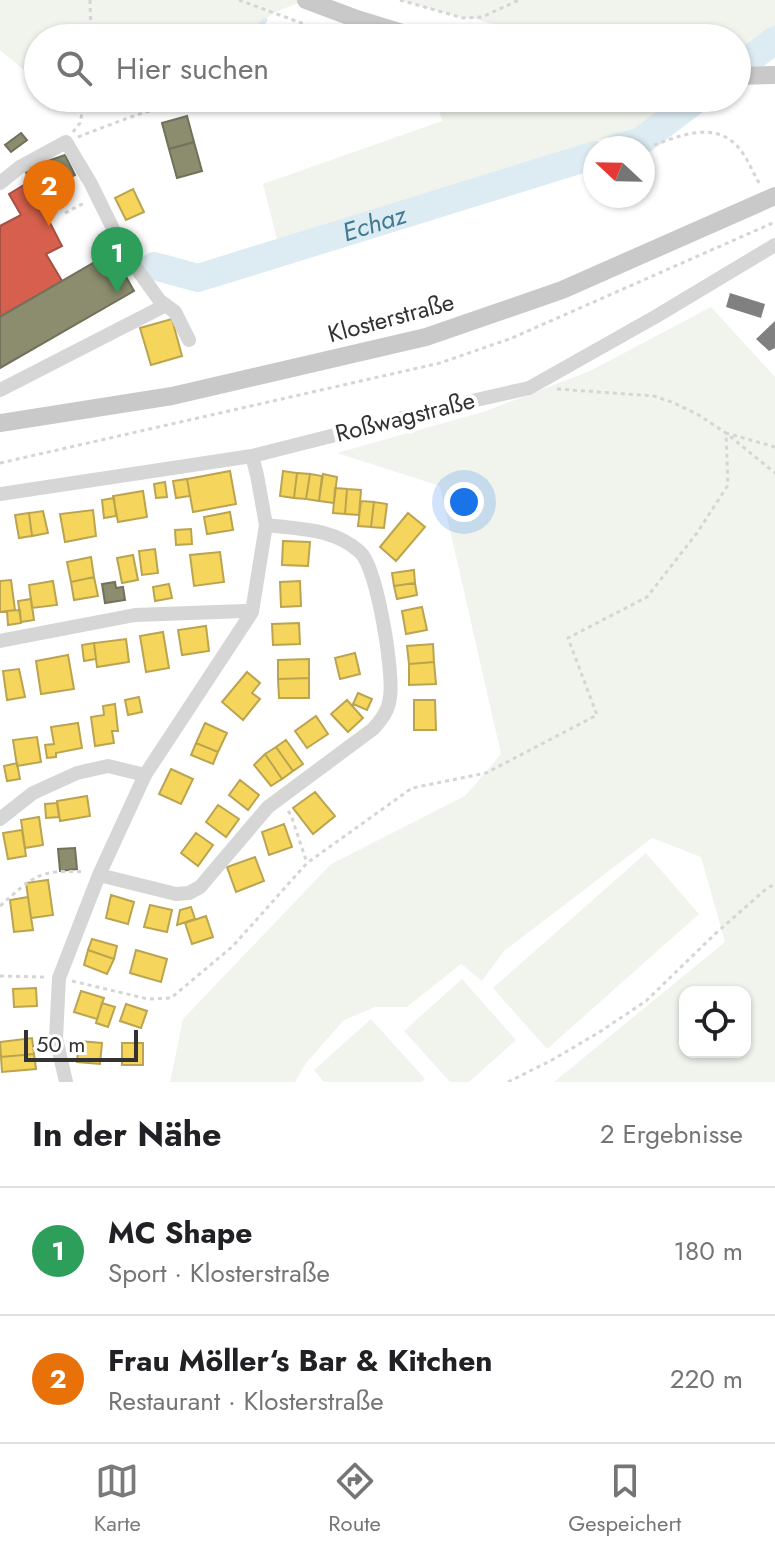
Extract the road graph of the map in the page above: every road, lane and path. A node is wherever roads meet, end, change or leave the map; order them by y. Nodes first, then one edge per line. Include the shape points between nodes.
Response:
1 (90, 0) edge
2 (239, 0) edge
3 (306, 0) edge
4 (400, 0) edge
5 (519, 0) edge
6 (91, 24) edge
7 (304, 24) edge
8 (374, 24) edge
9 (82, 112) edge
10 (150, 112) edge
11 (66, 142) junction
12 (655, 145) edge
13 (0, 183) edge
14 (774, 202) edge
15 (98, 203) junction
16 (65, 213) dead end
17 (775, 222) edge
18 (775, 245) edge
19 (166, 305) junction
20 (189, 340) dead end
21 (529, 388) junction
22 (0, 390) edge
23 (0, 423) edge
24 (726, 433) junction
25 (775, 447) edge
26 (252, 456) junction
27 (0, 463) edge
28 (775, 473) edge
29 (0, 494) edge
30 (266, 525) junction
31 (252, 612) junction
32 (0, 641) edge
33 (145, 775) junction
34 (278, 799) junction
35 (0, 819) edge
36 (307, 863) junction
37 (99, 875) junction
38 (775, 884) edge
39 (0, 906) edge
40 (0, 976) edge
41 (59, 978) junction
42 (66, 1082) edge
43 (508, 1082) edge

1 - 6 path
2 - 7 path
3 - 8 main road
4 - 5 path via 463,18 482,17
9 - 11 path
10 - 11 path
11 - 13 street
11 - 15 street
12 - 14 path via 686,133 724,135 739,148
14 - 23 main road, Klosterstraße via 562,290 426,337 172,396
15 - 16 path
15 - 19 street
17 - 27 path via 512,338 440,363
18 - 21 street, Roßwagstraße
19 - 20 street
19 - 22 street
21 - 24 path via 654,396
21 - 26 street, Roßwagstraße
24 - 25 path
24 - 28 path
24 - 36 path via 728,485 697,533 647,597 568,638 597,715 486,773 412,788
26 - 29 street, Roßwagstraße
26 - 30 street
30 - 31 street
30 - 34 street via 326,532 364,555 379,605 391,689 387,710 373,729
31 - 32 street via 135,615
31 - 33 street
33 - 35 street via 108,766 77,773 33,793
33 - 37 street
34 - 36 path via 291,815
34 - 37 street via 209,879 189,893
36 - 41 path via 233,946 171,998 148,999
37 - 39 path via 43,874
37 - 41 street
38 - 43 path via 646,1001
40 - 41 path
41 - 42 street via 56,1038

